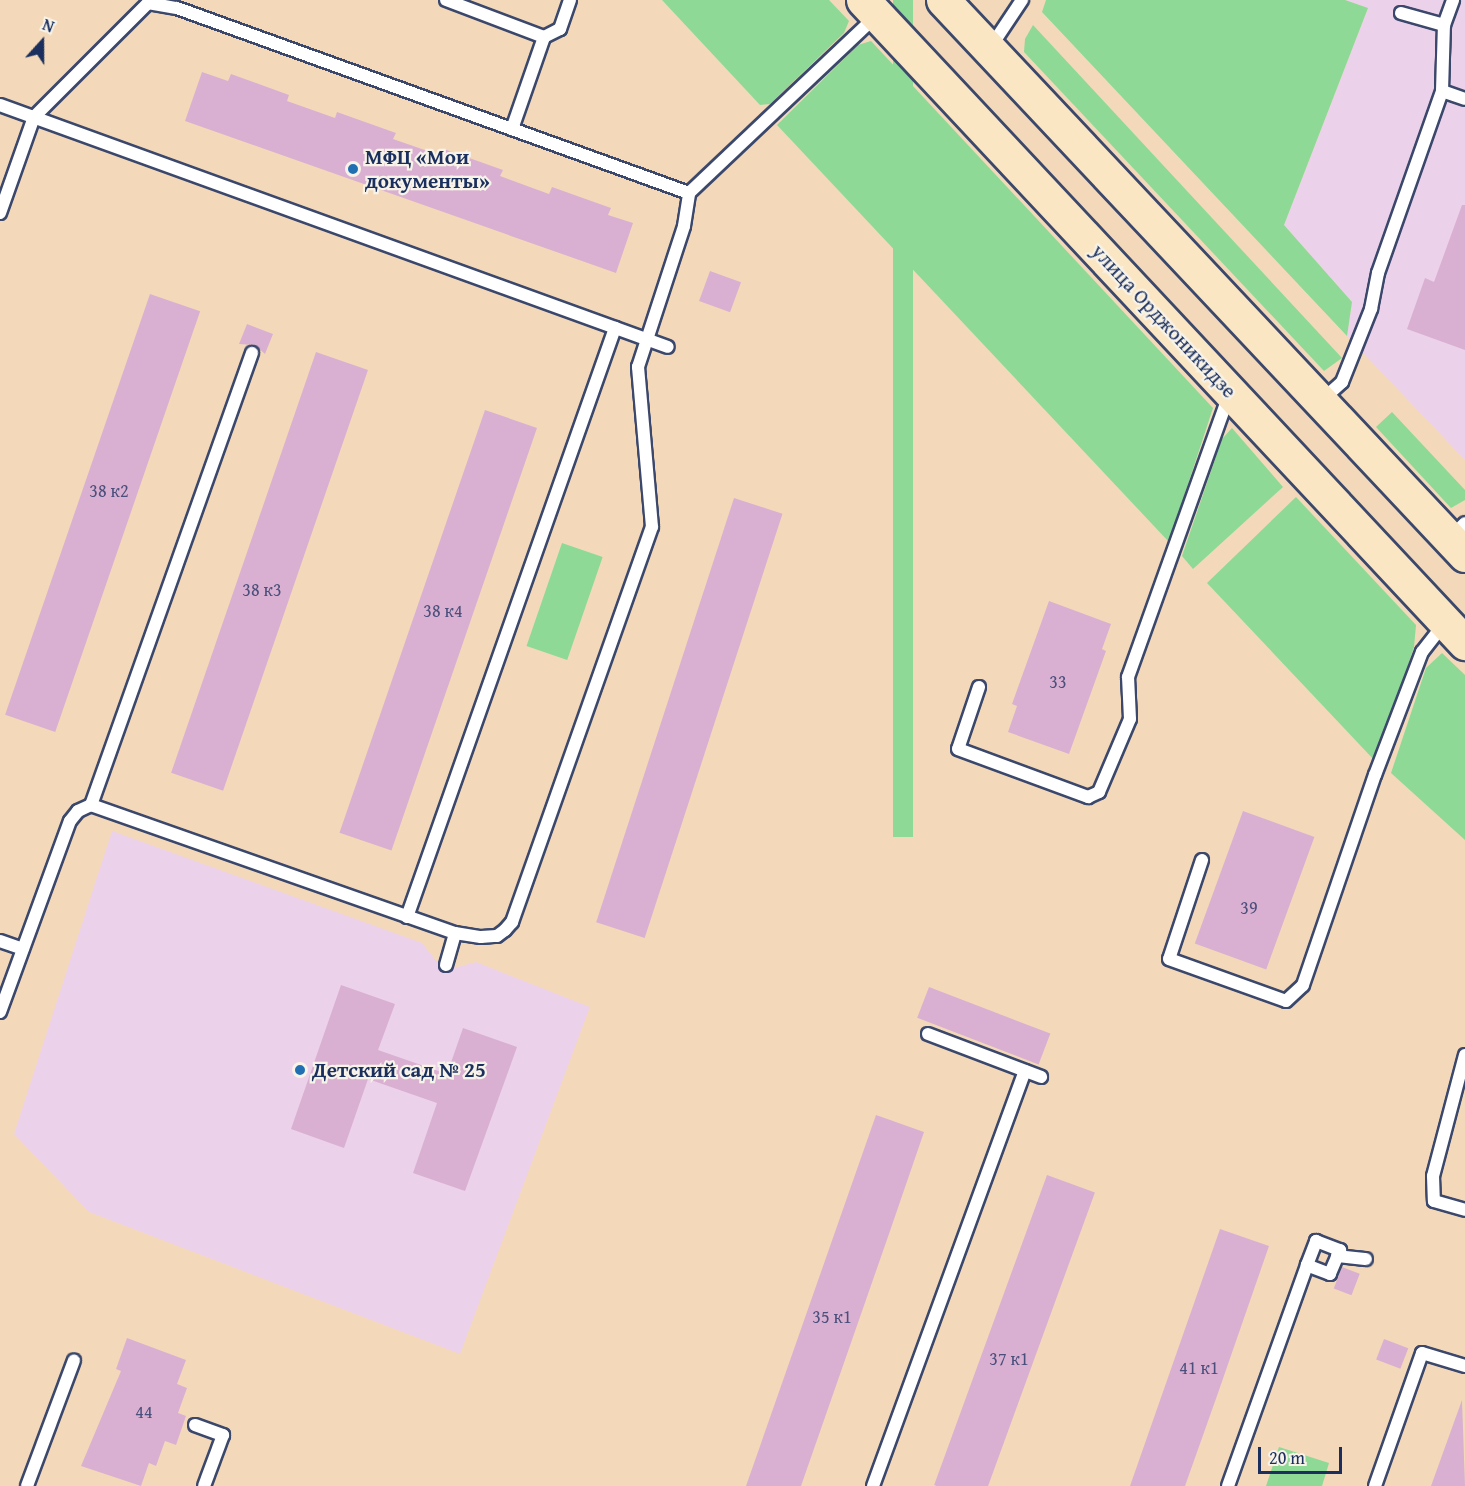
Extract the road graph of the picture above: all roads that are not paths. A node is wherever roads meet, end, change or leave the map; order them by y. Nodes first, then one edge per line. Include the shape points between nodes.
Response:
1 (446, 0) edge
2 (570, 0) edge
3 (943, 0) edge
4 (1022, 0) edge
5 (1453, 0) edge
6 (143, 1) edge
7 (870, 8) edge
8 (1401, 13) dead end
9 (1444, 25) junction
10 (544, 37) junction
11 (989, 49) junction
12 (1442, 91) junction
13 (1465, 99) edge
14 (0, 105) edge
15 (34, 117) junction
16 (513, 129) junction
17 (689, 193) junction
18 (0, 213) edge
19 (615, 328) junction
20 (647, 339) junction
21 (668, 347) dead end
22 (252, 353) dead end
23 (1230, 391) junction
24 (1322, 401) junction
25 (1460, 539) edge
26 (1455, 633) edge
27 (979, 687) dead end
28 (91, 805) junction
29 (1202, 860) dead end
30 (407, 917) junction
31 (455, 933) junction
32 (0, 941) edge
33 (23, 949) junction
34 (446, 965) dead end
35 (0, 1012) edge
36 (928, 1034) dead end
37 (1465, 1055) edge
38 (1024, 1071) junction
39 (1041, 1077) dead end
40 (1465, 1210) edge
41 (1337, 1256) junction
42 (1366, 1259) dead end
43 (1307, 1265) junction
44 (74, 1360) dead end
45 (1465, 1366) edge
46 (195, 1425) dead end
47 (27, 1486) edge
48 (204, 1486) edge
49 (873, 1486) edge
50 (1228, 1486) edge
51 (1375, 1486) edge

1 - 10 lane
2 - 10 lane via 560,29
3 - 11 street
4 - 11 lane
5 - 9 lane
6 - 15 lane
6 - 16 lane via 177,8
7 - 17 lane
7 - 23 street, улица Орджоникидзе
8 - 9 lane
9 - 12 lane
10 - 16 lane
11 - 24 street
12 - 13 lane
12 - 24 lane via 1378,273 1371,309 1354,356 1342,382
14 - 15 lane
15 - 18 lane
15 - 19 lane
16 - 17 lane
17 - 20 lane via 684,226
19 - 20 lane
19 - 30 lane
20 - 21 lane
20 - 31 lane via 637,382 652,492 652,527 512,922 497,936
22 - 28 lane
23 - 26 street, улица Орджоникидзе
23 - 27 lane via 1128,678 1130,719 1099,792 1088,797 958,749
24 - 25 street
26 - 29 lane via 1422,652 1375,775 1304,985 1286,1001 1169,959
28 - 30 lane
28 - 33 lane via 78,811 70,821
30 - 31 lane
31 - 34 lane
32 - 33 lane
33 - 35 lane
36 - 38 lane
37 - 40 lane via 1432,1176 1434,1201
38 - 39 lane
38 - 49 lane
41 - 42 lane
41 - 43 lane via 1330,1274
41 - 43 lane via 1340,1250 1316,1241
43 - 50 lane
44 - 47 lane
45 - 51 lane via 1422,1353
46 - 48 lane via 223,1435

